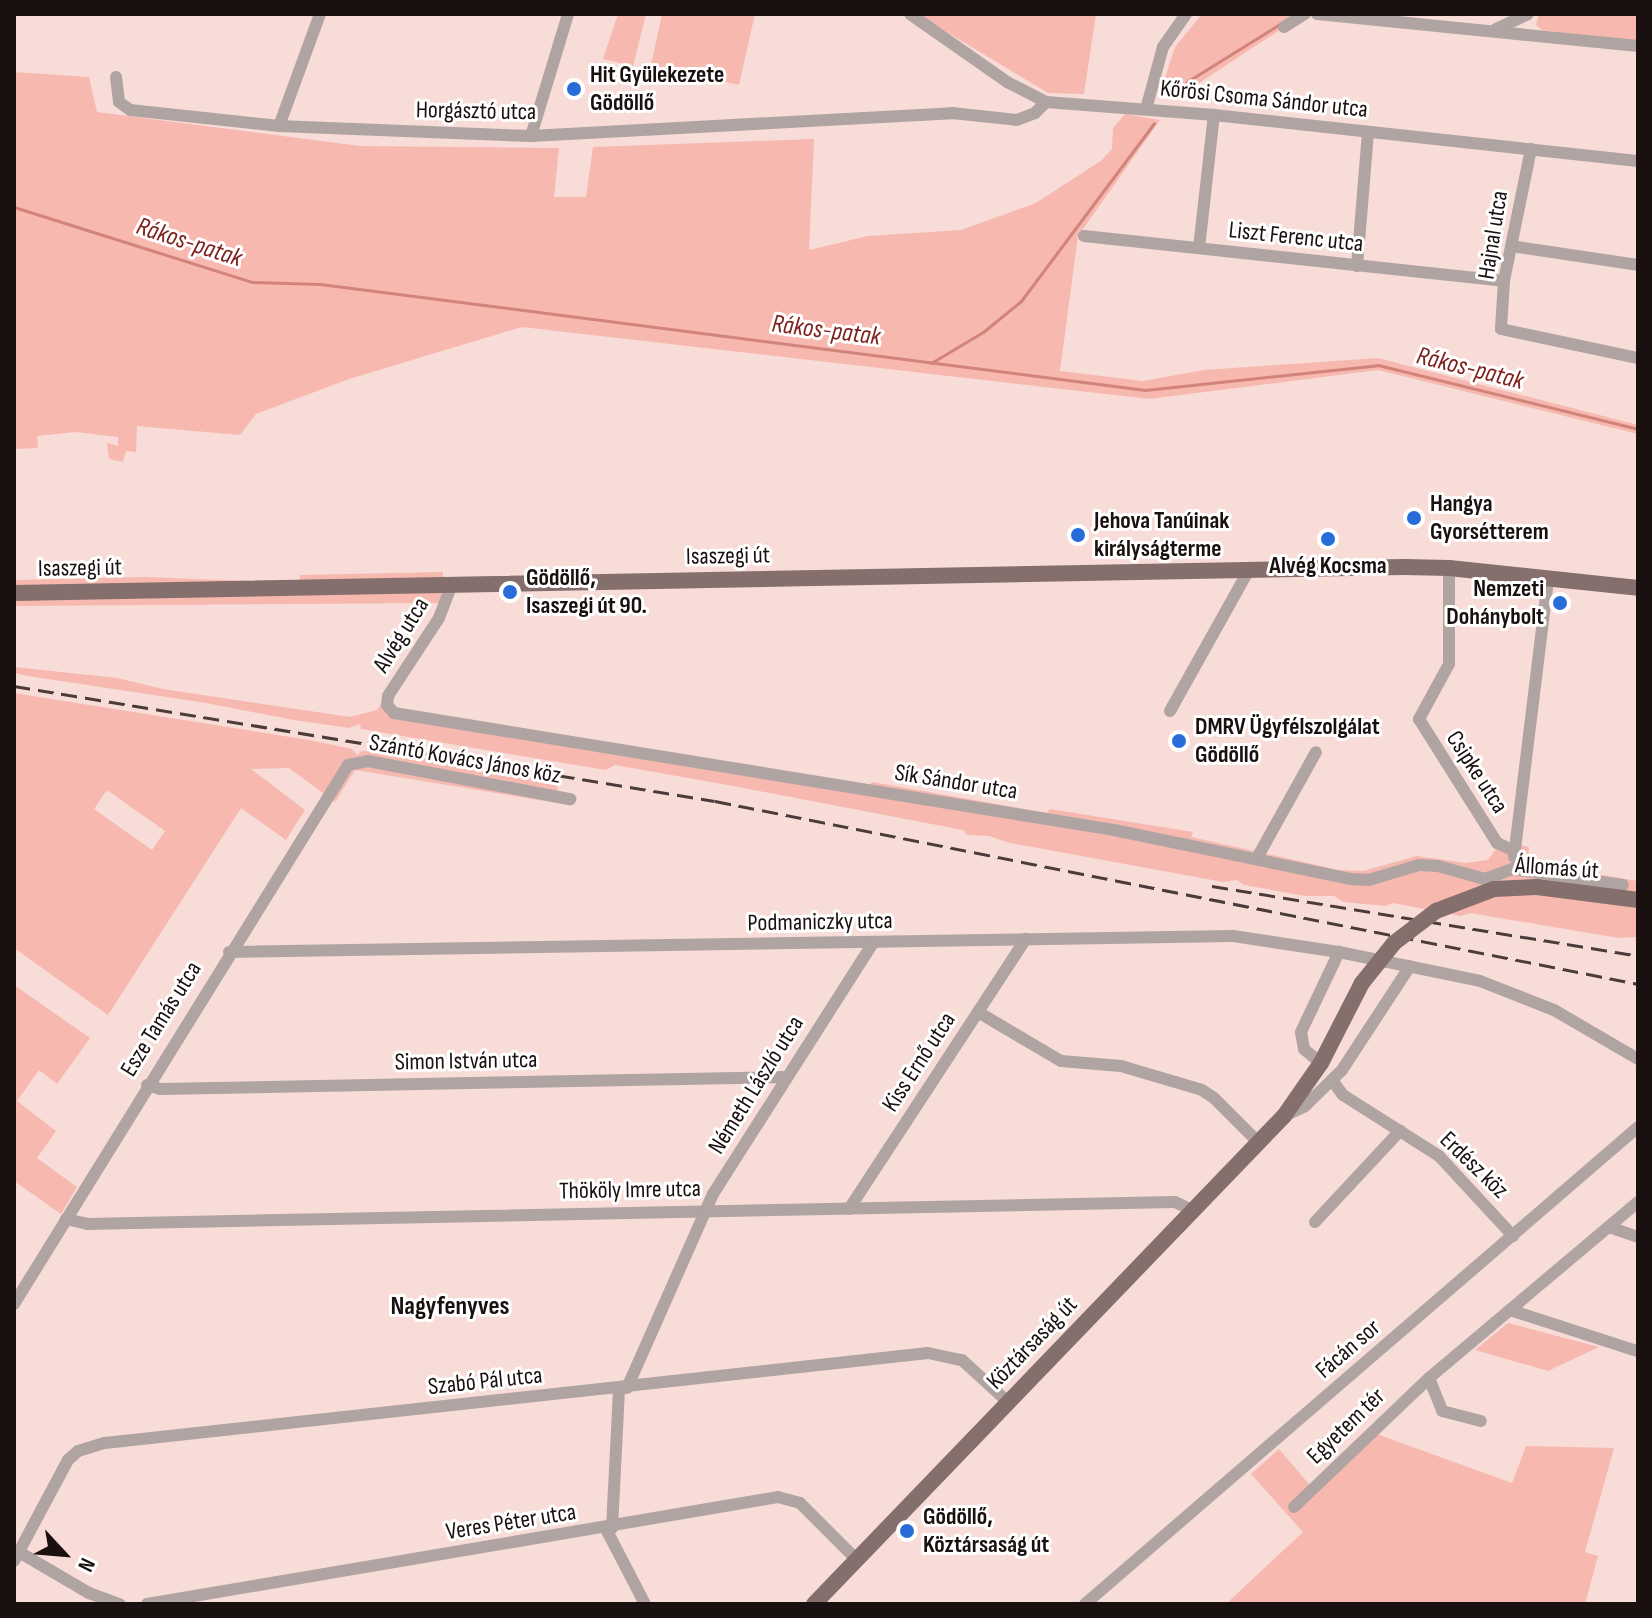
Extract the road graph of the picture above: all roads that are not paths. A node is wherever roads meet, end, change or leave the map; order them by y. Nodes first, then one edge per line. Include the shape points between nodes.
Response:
1 (320, 14) edge
2 (568, 14) edge
3 (910, 14) edge
4 (1186, 14) edge
5 (1305, 14) edge
6 (1317, 14) edge
7 (1528, 14) edge
8 (1284, 27) dead end
9 (1496, 29) junction
10 (1638, 46) edge
11 (116, 77) dead end
12 (1046, 102) junction
13 (1146, 109) junction
14 (1214, 115) junction
15 (279, 126) junction
16 (1368, 132) junction
17 (531, 136) junction
18 (1531, 149) junction
19 (1638, 161) edge
20 (1084, 236) dead end
21 (1511, 246) junction
22 (1199, 248) junction
23 (1638, 265) edge
24 (1357, 266) junction
25 (1504, 281) junction
26 (1638, 358) edge
27 (1250, 568) junction
28 (1449, 568) junction
29 (1548, 579) junction
30 (452, 584) junction
31 (1638, 588) edge
32 (14, 593) edge
33 (388, 708) joint
34 (1170, 711) dead end
35 (1316, 752) dead end
36 (352, 762) joint
37 (570, 799) dead end
38 (1515, 851) junction
39 (1257, 858) junction
40 (1513, 869) junction
41 (1623, 885) dead end
42 (1638, 900) edge
43 (1026, 939) junction
44 (873, 943) junction
45 (229, 952) junction
46 (1339, 952) junction
47 (1410, 966) junction
48 (1362, 983) joint
49 (978, 1012) junction
50 (1638, 1059) edge
51 (1321, 1063) junction
52 (786, 1077) junction
53 (1332, 1080) junction
54 (147, 1085) junction
55 (1284, 1116) junction
56 (1638, 1127) edge
57 (1400, 1131) junction
58 (1259, 1143) junction
59 (1638, 1202) edge
60 (849, 1209) junction
61 (708, 1210) junction
62 (1194, 1211) junction
63 (66, 1219) junction
64 (1315, 1222) dead end
65 (1609, 1227) junction
66 (1513, 1236) junction
67 (1638, 1237) edge
68 (14, 1304) edge
69 (1510, 1310) junction
70 (1637, 1351) edge
71 (1429, 1378) junction
72 (623, 1388) junction
73 (1008, 1402) junction
74 (1481, 1421) dead end
75 (1294, 1507) dead end
76 (609, 1528) junction
77 (16, 1556) edge
78 (857, 1560) junction
79 (120, 1604) edge
80 (147, 1604) edge
81 (645, 1604) edge
82 (814, 1604) edge
83 (1085, 1604) edge

1 - 15 street
2 - 17 street
3 - 12 street, Kőrösi Csoma Sándor utca via 1007,82
4 - 13 street via 1163,47
5 - 8 street
6 - 9 street
7 - 9 street
9 - 10 street
11 - 15 street, Horgásztó utca via 119,102 126,109
12 - 13 street, Kőrösi Csoma Sándor utca
12 - 17 street, Horgásztó utca via 1017,120 938,113
13 - 14 street, Kőrösi Csoma Sándor utca
14 - 16 street, Kőrösi Csoma Sándor utca
14 - 22 street
15 - 17 street, Horgásztó utca
16 - 18 street, Kőrösi Csoma Sándor utca
16 - 24 street
18 - 19 street, Kőrösi Csoma Sándor utca
18 - 21 street, Hajnal utca
20 - 22 street, Liszt Ferenc utca
21 - 23 street
21 - 25 street, Hajnal utca
22 - 24 street, Liszt Ferenc utca
24 - 25 street, Liszt Ferenc utca
25 - 26 street, Hajnal utca via 1501,329
27 - 28 main road, Isaszegi út
27 - 30 main road, Isaszegi út
27 - 34 street
28 - 29 main road, Isaszegi út
28 - 38 street, Csipke utca via 1449,664 1419,719 1497,843
29 - 31 main road, Isaszegi út
29 - 38 street
30 - 32 main road, Isaszegi út
30 - 33 street, Alvég utca via 439,618 388,696
33 - 39 street, Sík Sándor utca via 430,721 942,801
35 - 39 street
36 - 37 street, Szántó Kovács János köz
36 - 45 street, Esze Tamás utca
38 - 40 street
39 - 40 street, Sík Sándor utca via 1361,881 1419,865 1485,879
40 - 41 street, Állomás út
42 - 48 main road, Állomás út, bridge via 1537,887 1494,889 1441,908 1400,937
43 - 44 street, Podmaniczky utca
43 - 46 street, Podmaniczky utca via 1233,936
43 - 49 street, Kiss Ernő utca
44 - 45 street, Podmaniczky utca
44 - 52 street, Németh László utca
45 - 54 street, Esze Tamás utca
46 - 47 street, Podmaniczky utca
46 - 51 street via 1301,1032 1304,1049
47 - 50 street, Podmaniczky utca via 1444,971 1527,998
47 - 53 street, Köztársaság út
48 - 51 main road, Köztársaság út
49 - 58 street via 1061,1061 1121,1066 1202,1090
49 - 60 street, Kiss Ernő utca
51 - 55 main road, Köztársaság út
52 - 54 street, Simon István utca via 160,1089
52 - 61 street, Németh László utca
53 - 55 street, Köztársaság út via 1305,1106
53 - 57 street, Erdész köz via 1343,1095
54 - 63 street, Esze Tamás utca
55 - 58 main road, Köztársaság út
56 - 66 street, Fácán sor
57 - 64 street
57 - 66 street, Erdész köz via 1448,1164
58 - 62 main road, Köztársaság út
59 - 65 street, Egyetem tér
60 - 61 street, Thököly Imre utca
60 - 62 street, Thököly Imre utca via 1175,1202
61 - 63 street, Thököly Imre utca via 87,1224
61 - 72 street, Németh László utca
62 - 73 main road, Köztársaság út
63 - 68 street, Esze Tamás utca
65 - 67 street
65 - 69 street, Egyetem tér
66 - 83 street, Fácán sor
69 - 70 street
69 - 71 street, Egyetem tér
71 - 74 street via 1442,1411
71 - 75 street, Egyetem tér
72 - 73 street, Szabó Pál utca via 928,1353 962,1360
72 - 76 street, Németh László utca
72 - 77 street, Szabó Pál utca via 89,1446 68,1460
73 - 78 main road, Köztársaság út
76 - 78 street, Veres Péter utca via 787,1498 807,1509
76 - 80 street, Veres Péter utca
76 - 81 street
77 - 79 street
78 - 82 main road, Köztársaság út

